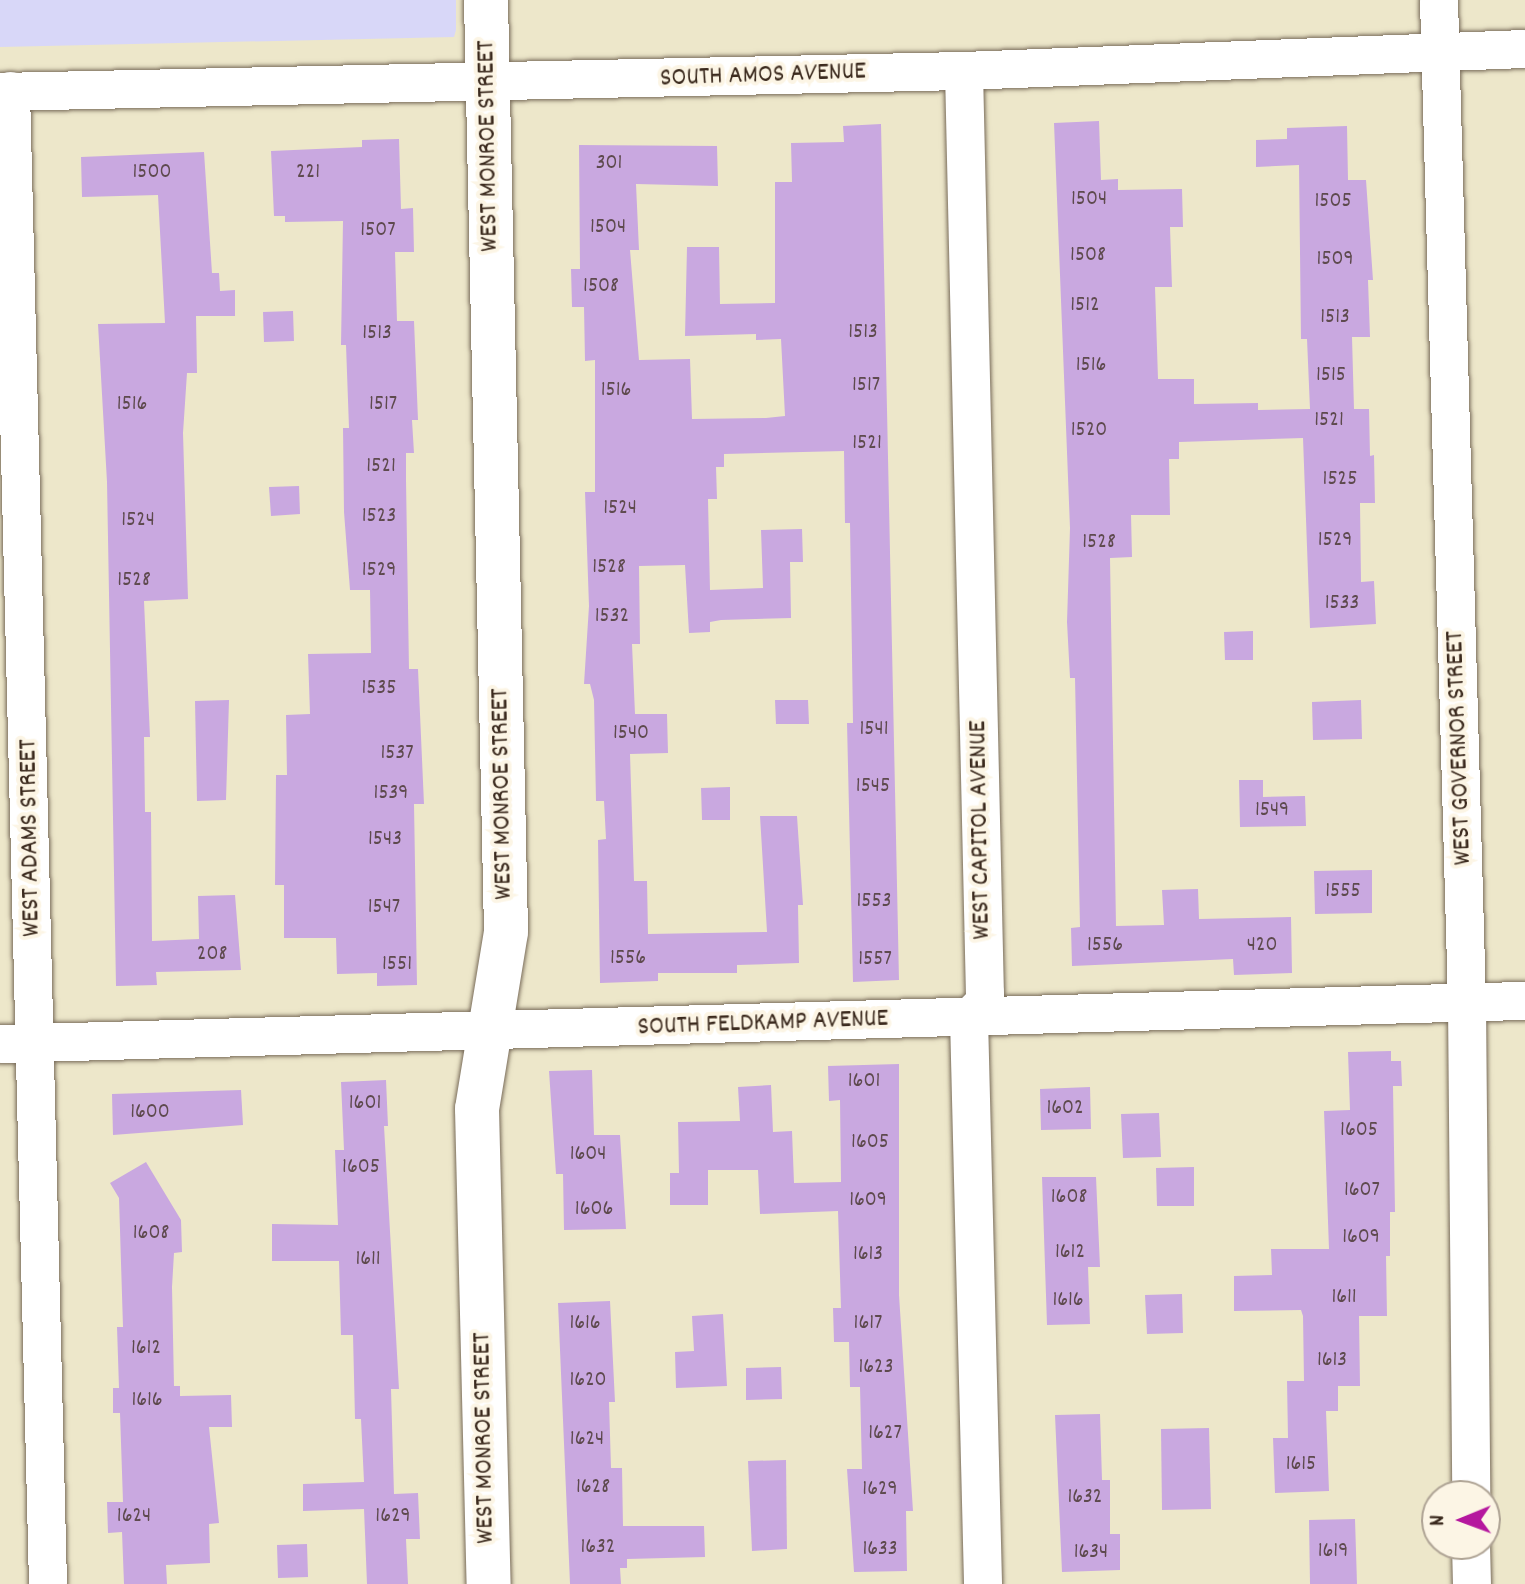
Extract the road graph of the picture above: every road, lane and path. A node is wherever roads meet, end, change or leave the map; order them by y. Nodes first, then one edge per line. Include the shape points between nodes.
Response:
1 (486, 0) edge
2 (1439, 0) edge
3 (1525, 49) edge
4 (1440, 54) junction
5 (964, 71) junction
6 (488, 81) junction
7 (6, 92) edge
8 (1525, 1001) edge
9 (1467, 1003) junction
10 (969, 1018) junction
11 (487, 1031) junction
12 (18, 1044) edge
13 (1471, 1480) edge
14 (1471, 1560) edge
15 (48, 1584) edge
16 (489, 1584) edge
17 (983, 1584) edge
18 (1472, 1584) edge

1 - 6 street, WEST MONROE STREET
2 - 4 street, WEST GOVERNOR STREET
3 - 4 street, SOUTH AMOS AVENUE
4 - 5 street, SOUTH AMOS AVENUE
4 - 9 street, WEST GOVERNOR STREET
5 - 6 street, SOUTH AMOS AVENUE
5 - 10 street, WEST CAPITOL AVENUE via 985,993 985,1002
6 - 7 street, SOUTH AMOS AVENUE
6 - 11 street, WEST MONROE STREET via 506,932 503,974
7 - 12 street, WEST ADAMS STREET
8 - 9 street, SOUTH FELDKAMP AVENUE
9 - 10 street, SOUTH FELDKAMP AVENUE
9 - 13 street, WEST GOVERNOR STREET
10 - 11 street, SOUTH FELDKAMP AVENUE
10 - 17 street, WEST CAPITOL AVENUE
11 - 12 street, SOUTH FELDKAMP AVENUE
11 - 16 street, WEST MONROE STREET via 477,1109
12 - 15 street, WEST ADAMS STREET
14 - 18 street

